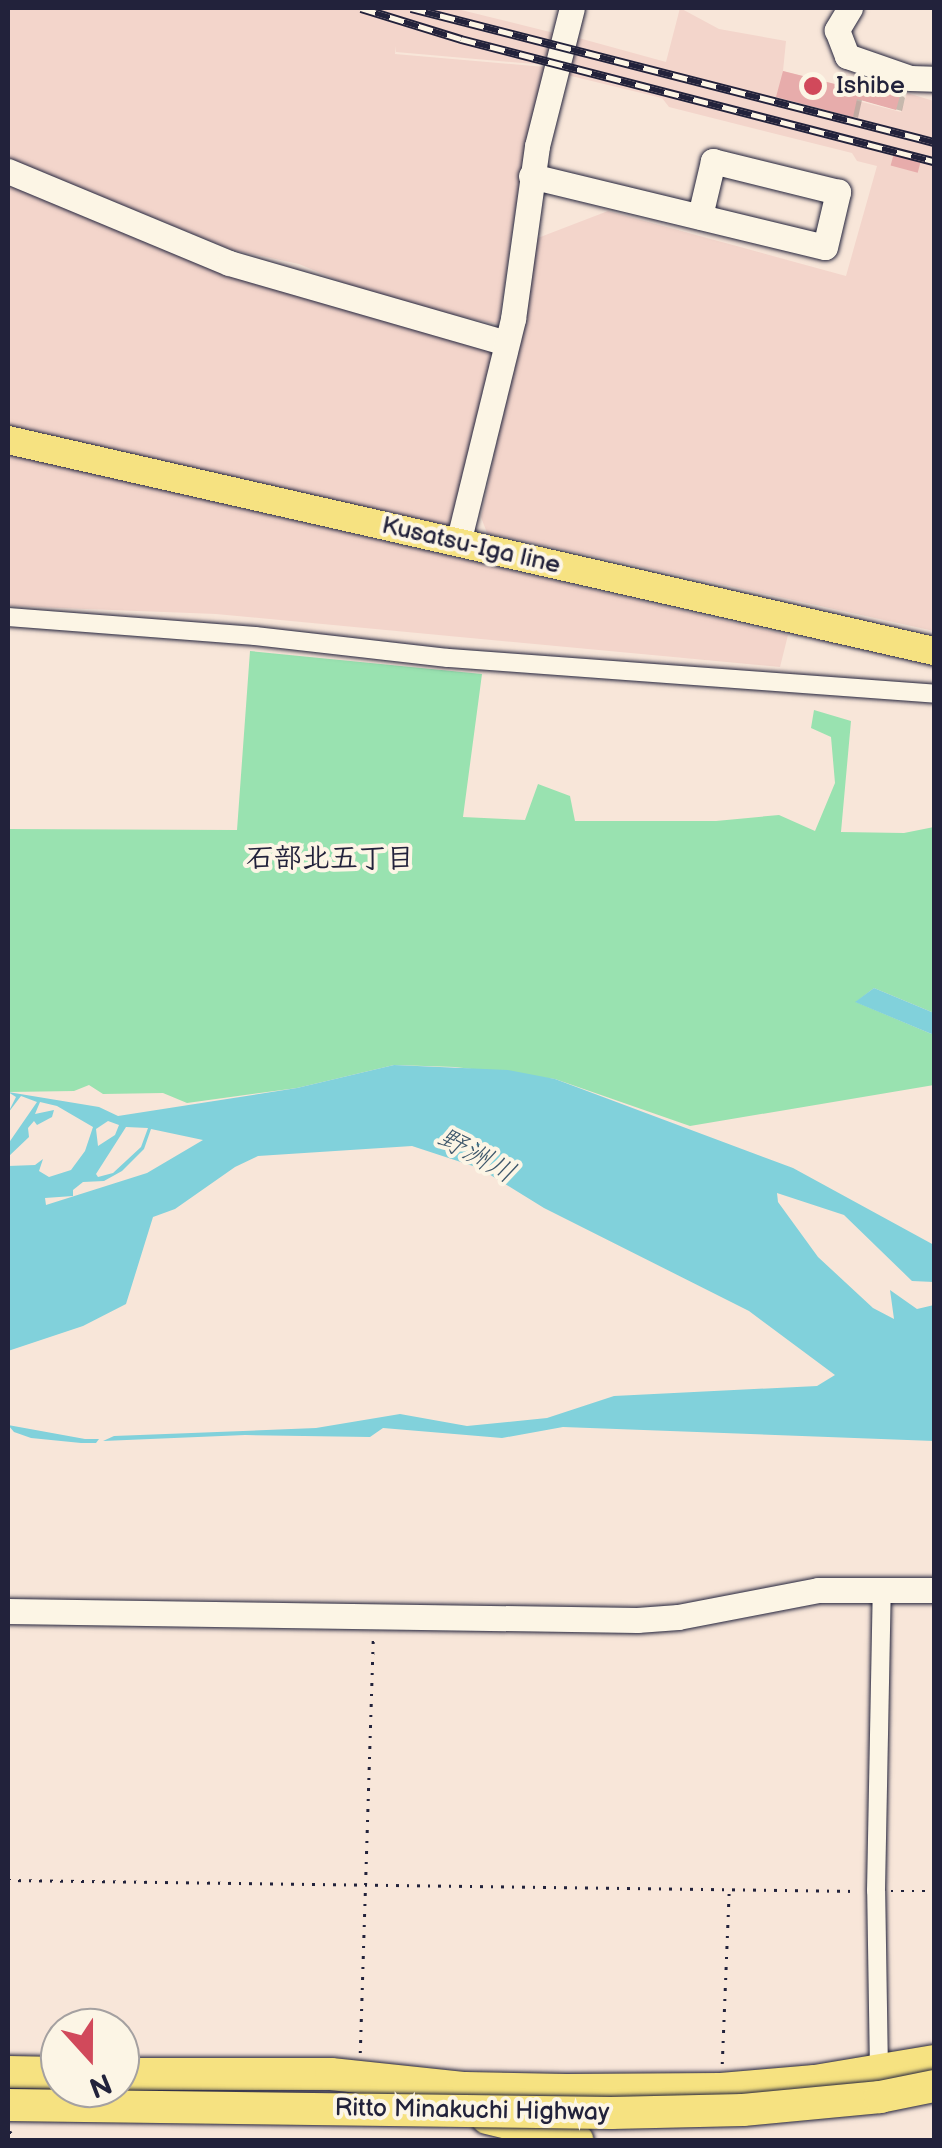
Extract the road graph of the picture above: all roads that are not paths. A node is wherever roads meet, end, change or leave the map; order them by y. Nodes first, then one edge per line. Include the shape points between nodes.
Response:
1 (572, 8) edge
2 (850, 8) edge
3 (934, 78) edge
4 (8, 171) edge
5 (532, 176) junction
6 (700, 216) junction
7 (506, 342) junction
8 (8, 440) edge
9 (458, 543) junction
10 (8, 617) edge
11 (934, 651) edge
12 (934, 694) edge
13 (882, 1588) junction
14 (934, 1590) edge
15 (8, 1610) edge
16 (934, 2061) edge
17 (8, 2072) edge
18 (879, 2072) junction
19 (40, 2073) edge
20 (140, 2074) edge
21 (276, 2076) junction
22 (934, 2086) edge
23 (8, 2105) edge
24 (578, 2140) edge

1 - 5 street
2 - 3 street via 837,30 841,48 857,62
4 - 7 street via 229,262
5 - 6 street
5 - 7 street
6 - 6 street via 712,161 838,192 825,247
7 - 9 street
8 - 9 main road, Kusatsu-Iga line
9 - 11 main road, Kusatsu-Iga line
10 - 12 street
13 - 14 street
13 - 15 street via 818,1590 637,1620
13 - 18 street
16 - 18 highway, Ritto Minakuchi Highway
17 - 19 highway
18 - 21 highway, Ritto Minakuchi Highway via 721,2089 482,2088 331,2074
20 - 21 highway, Ritto Minakuchi Highway
21 - 24 highway
22 - 23 highway, Ritto Minakuchi Highway, bridge via 810,2104 611,2113

